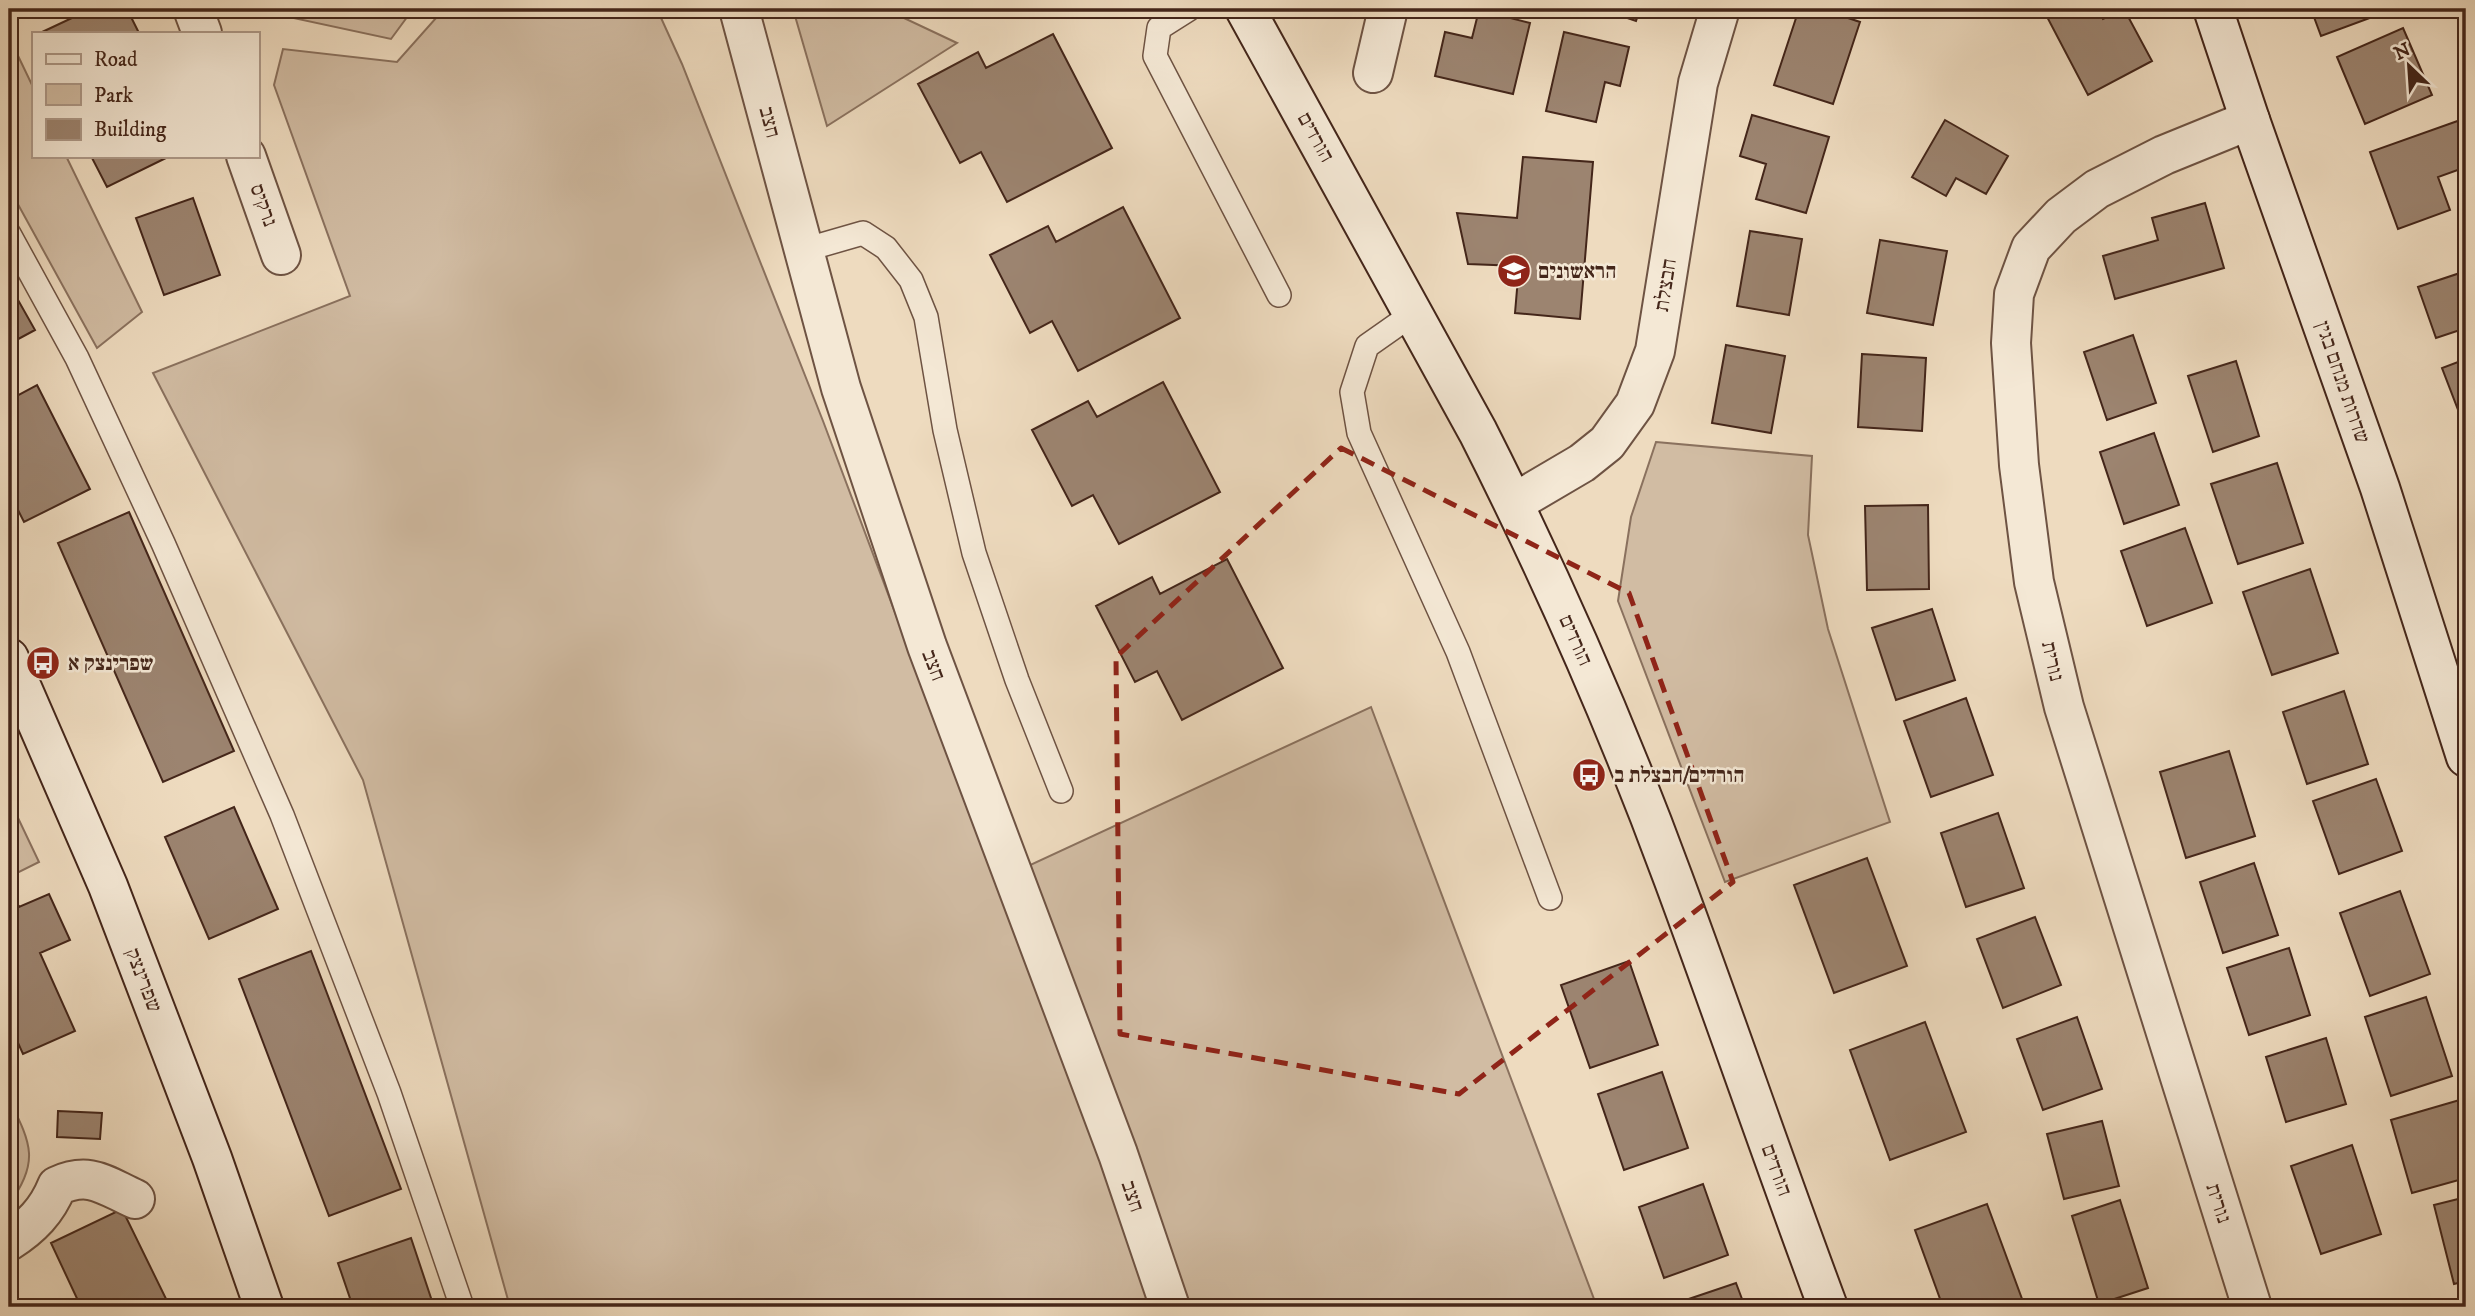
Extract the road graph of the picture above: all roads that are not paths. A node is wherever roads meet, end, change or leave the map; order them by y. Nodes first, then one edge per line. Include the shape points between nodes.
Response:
1 (193, 9) edge
2 (739, 9) edge
3 (1189, 9) edge
4 (1245, 9) edge
5 (1388, 9) edge
6 (1720, 9) edge
7 (2213, 9) edge
8 (202, 32) edge
9 (1373, 73) dead end
10 (2250, 120) junction
11 (247, 158) edge
12 (9, 234) edge
13 (804, 250) junction
14 (281, 255) dead end
15 (1279, 295) dead end
16 (1414, 313) junction
17 (1514, 503) junction
18 (9, 658) edge
19 (2466, 757) edge
20 (1061, 790) dead end
21 (1550, 898) dead end
22 (135, 1199) dead end
23 (9, 1241) edge
24 (264, 1307) edge
25 (462, 1307) edge
26 (1170, 1307) edge
27 (1828, 1307) edge
28 (2252, 1307) edge

1 - 8 street
2 - 13 street, חצב
3 - 15 lane via 1159,28 1155,56
4 - 16 street, הורדים
5 - 9 street
6 - 17 street, חבצלת via 1698,83 1655,351 1635,404 1607,443
7 - 10 street, שדרות מנחם בגין
10 - 19 street, שדרות מנחם בגין via 2380,488
10 - 28 street, נורית via 2097,189 2061,216 2031,248 2014,294 2011,343 2019,465 2034,582 2064,707
11 - 14 street, נרקיס
12 - 25 lane via 77,358 282,815 388,1093
13 - 20 lane via 863,233 886,248 911,280 926,317 945,430 974,553
13 - 26 street, חצב via 842,388 927,646 1114,1141
16 - 17 street, הורדים
16 - 21 lane via 1367,346 1352,392 1359,433 1458,652
17 - 27 street, הורדים via 1600,694 1673,877
18 - 24 street, שפרינצק via 108,886
22 - 23 street via 90,1179 74,1178 57,1186 50,1204

